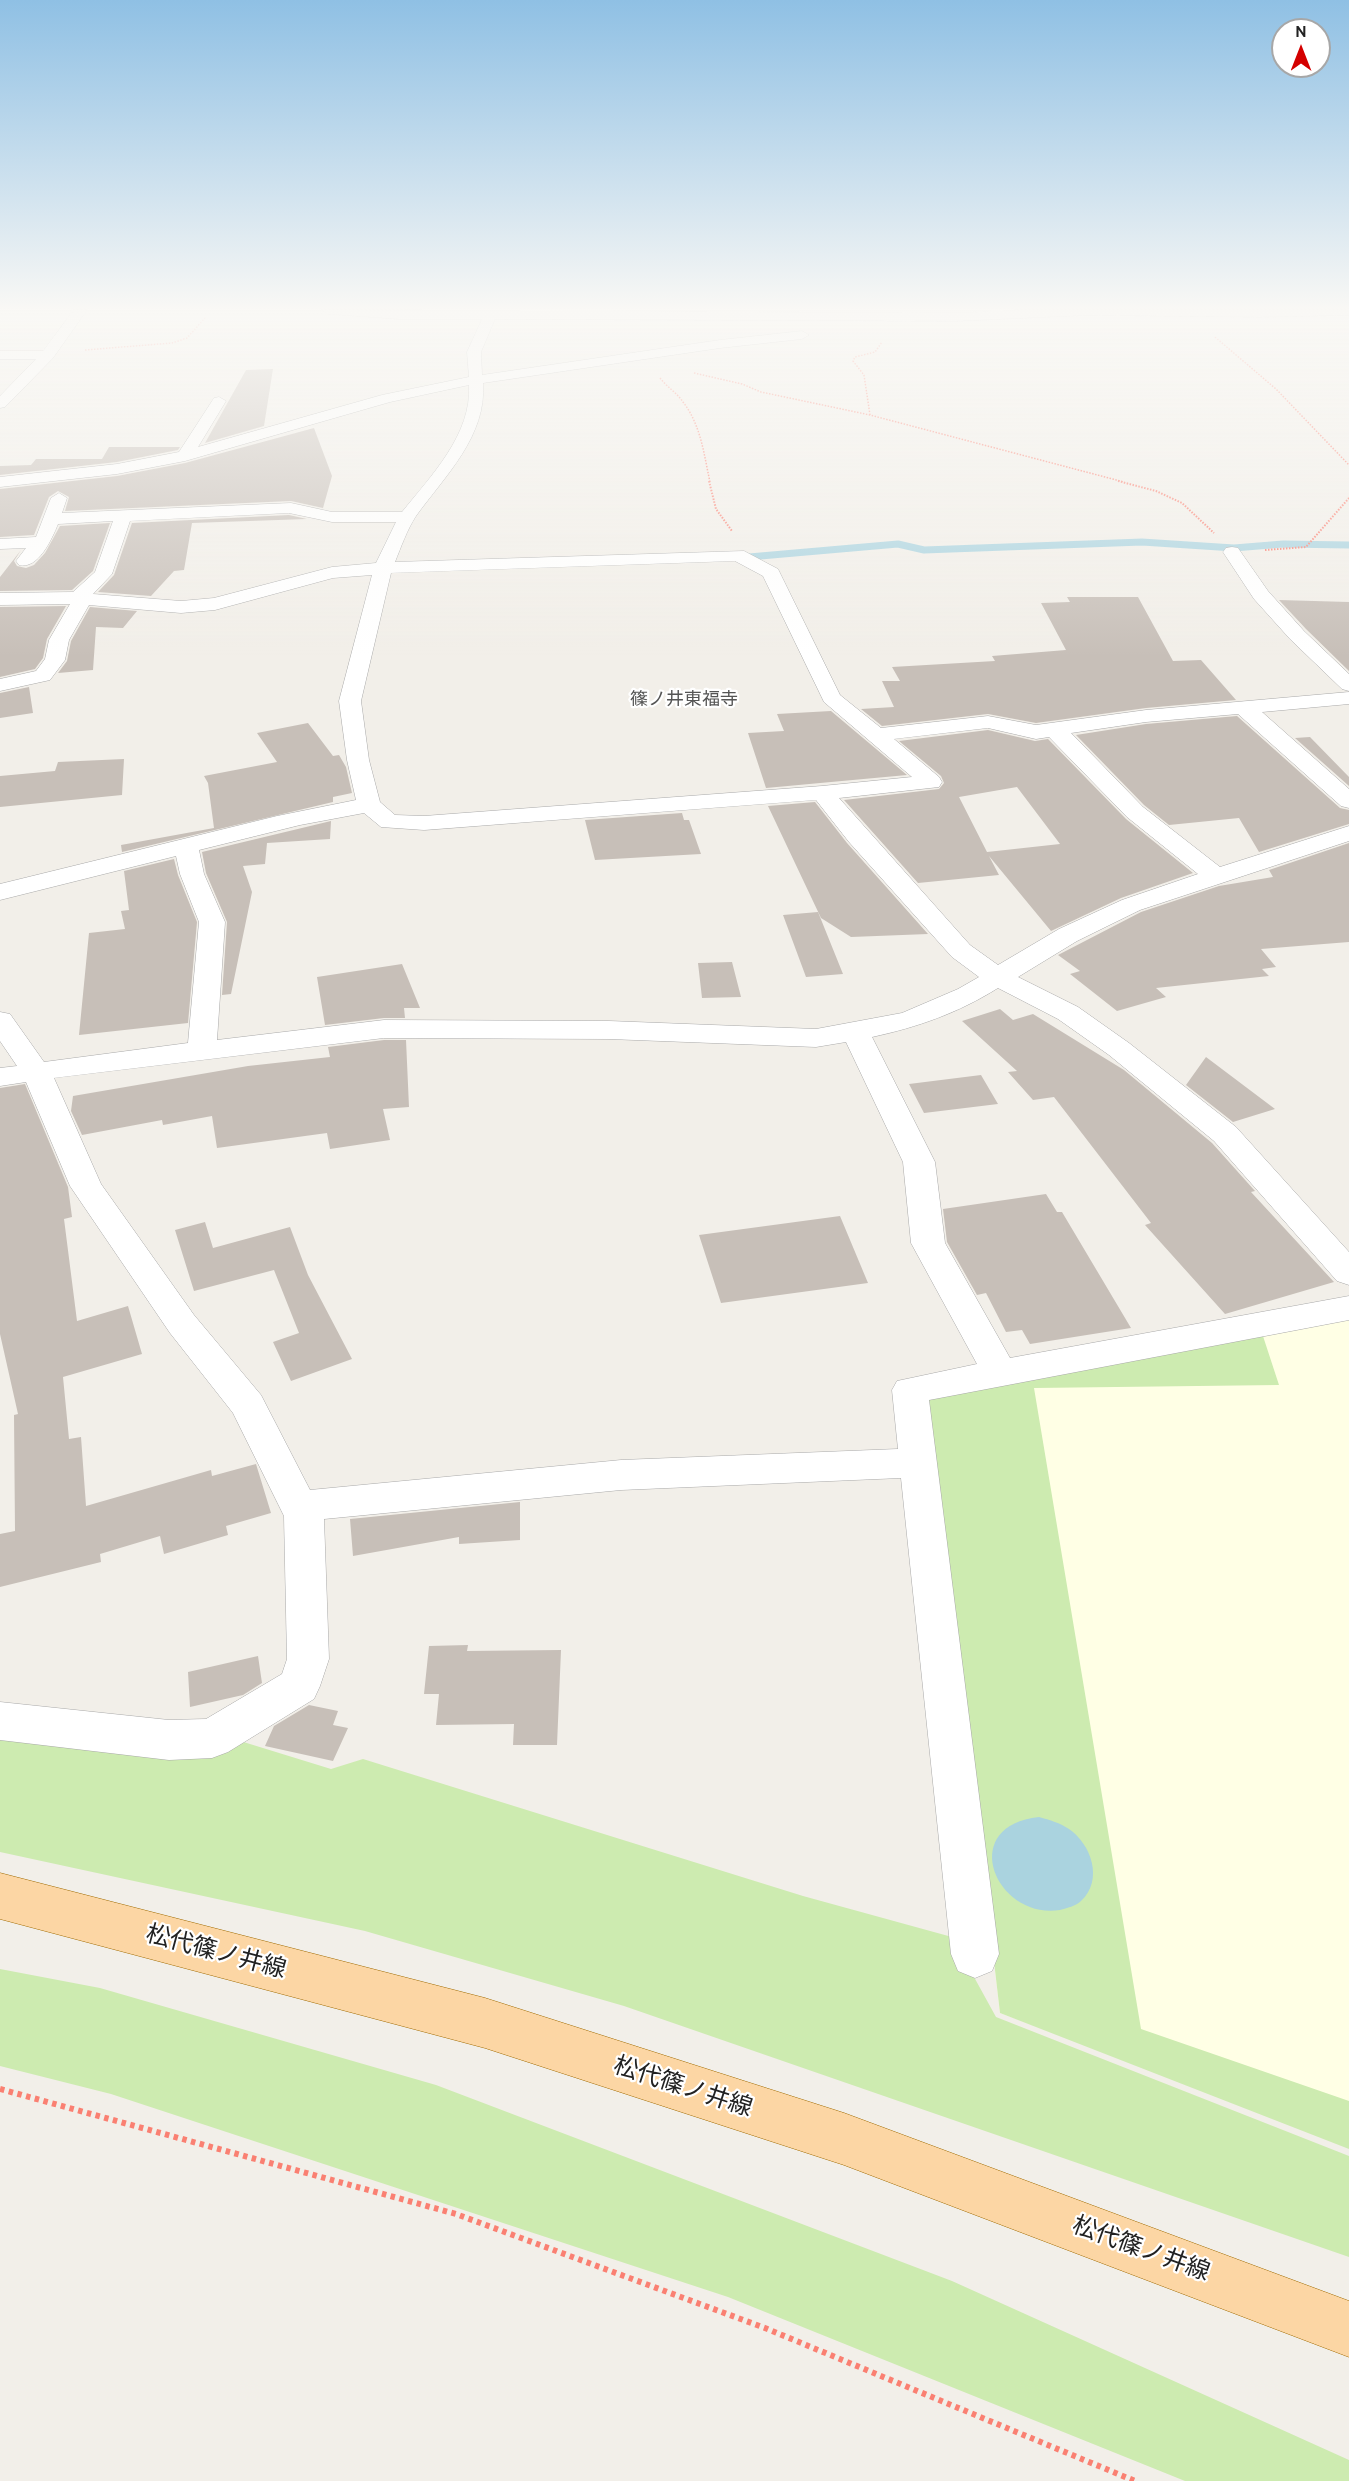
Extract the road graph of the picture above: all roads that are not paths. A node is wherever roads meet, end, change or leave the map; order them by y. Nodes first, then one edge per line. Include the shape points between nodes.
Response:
1 (204, 426) edge
2 (290, 426) edge
3 (469, 426) edge
4 (185, 456) junction
5 (61, 475) junction
6 (0, 482) edge
7 (119, 517) junction
8 (407, 517) junction
9 (51, 519) junction
10 (41, 542) junction
11 (0, 544) edge
12 (1225, 545) road end
13 (25, 561) dead end
14 (383, 568) junction
15 (78, 598) junction
16 (0, 599) edge
17 (1349, 685) edge
18 (0, 686) edge
19 (1349, 698) edge
20 (1243, 707) junction
21 (1054, 729) junction
22 (876, 735) junction
23 (822, 793) junction
24 (1349, 801) edge
25 (369, 805) junction
26 (1349, 833) edge
27 (186, 846) junction
28 (1217, 877) junction
29 (0, 892) edge
30 (997, 977) junction
31 (0, 1020) edge
32 (855, 1032) junction
33 (202, 1050) junction
34 (36, 1072) junction
35 (0, 1077) edge
36 (1349, 1274) edge
37 (1349, 1308) edge
38 (1000, 1373) junction
39 (918, 1463) junction
40 (299, 1506) junction
41 (0, 1721) edge
42 (0, 1896) edge
43 (975, 1954) dead end
44 (1349, 2329) edge

1 - 4 street
2 - 4 street
3 - 8 street via 442,472
4 - 5 street
5 - 6 street
5 - 9 street via 61,490
7 - 8 street via 291,508 330,517
7 - 9 street
7 - 15 street via 122,521 103,574
8 - 14 street
9 - 10 street
10 - 11 street
10 - 13 street
12 - 17 street via 1297,636
14 - 15 street via 332,573 215,604 182,607
14 - 22 street via 738,555 771,573 831,698
14 - 25 street via 350,701
15 - 16 street
15 - 18 street via 81,602 60,640 55,660 43,676
19 - 20 street
20 - 21 street
20 - 24 street
21 - 22 street via 1036,732 988,722
21 - 28 street via 1135,812
22 - 23 street via 931,782
23 - 25 street via 424,823 389,822
23 - 30 street via 961,951
25 - 27 street via 327,811
26 - 28 street
27 - 29 street
27 - 33 street via 192,874 212,922
28 - 30 street via 1131,905 1068,935
30 - 32 street via 968,995 910,1020
30 - 36 street via 1068,1013 1225,1134
31 - 34 street
32 - 33 street via 816,1038 609,1030 384,1029
32 - 38 street via 919,1162 928,1242
33 - 34 street
34 - 35 street
34 - 40 street via 86,1186 182,1324 248,1405
37 - 38 street
38 - 39 street via 910,1390
39 - 40 street via 621,1476
39 - 43 street
40 - 41 street via 304,1516 308,1659 299,1686 212,1738 169,1740
42 - 44 main road, 松代篠ノ井線 via 497,2027 844,2139

